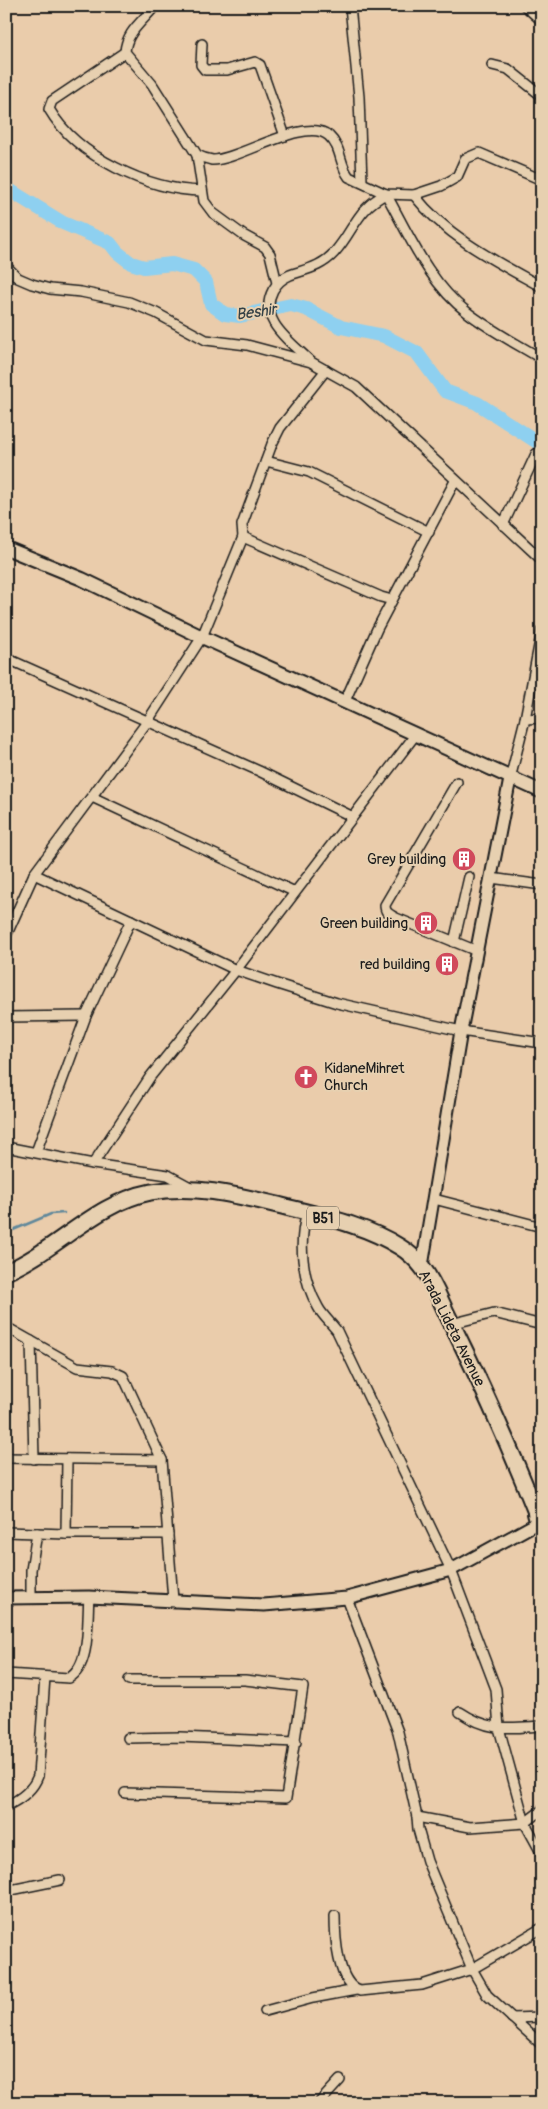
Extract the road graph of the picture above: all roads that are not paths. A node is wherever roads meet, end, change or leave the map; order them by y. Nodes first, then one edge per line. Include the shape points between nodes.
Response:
1 (155, 6) edge
2 (350, 6) edge
3 (525, 6) edge
4 (542, 21) edge
5 (202, 44) dead end
6 (125, 52) junction
7 (492, 64) dead end
8 (542, 96) edge
9 (285, 136) junction
10 (197, 155) junction
11 (542, 180) edge
12 (362, 182) junction
13 (202, 191) junction
14 (386, 194) junction
15 (414, 195) junction
16 (6, 266) edge
17 (277, 283) junction
18 (542, 287) edge
19 (542, 360) edge
20 (311, 362) junction
21 (326, 370) junction
22 (539, 452) edge
23 (266, 461) junction
24 (455, 481) junction
25 (503, 525) junction
26 (429, 532) junction
27 (243, 537) junction
28 (6, 548) edge
29 (542, 560) edge
30 (392, 600) junction
31 (542, 630) edge
32 (202, 637) junction
33 (6, 658) edge
34 (344, 701) junction
35 (542, 718) edge
36 (525, 719) junction
37 (147, 722) junction
38 (416, 734) junction
39 (510, 779) junction
40 (457, 782) dead end
41 (542, 792) edge
42 (92, 797) junction
43 (351, 816) junction
44 (34, 874) junction
45 (470, 877) dead end
46 (491, 878) junction
47 (542, 885) edge
48 (294, 892) junction
49 (131, 920) junction
50 (6, 936) edge
51 (454, 942) junction
52 (477, 951) junction
53 (236, 970) junction
54 (86, 1016) junction
55 (6, 1017) edge
56 (461, 1031) junction
57 (542, 1043) edge
58 (6, 1147) edge
59 (36, 1152) junction
60 (93, 1164) junction
61 (195, 1189) junction
62 (434, 1199) junction
63 (307, 1213) junction
64 (542, 1227) edge
65 (422, 1266) junction
66 (6, 1272) edge
67 (452, 1324) junction
68 (542, 1325) edge
69 (6, 1327) edge
70 (31, 1340) junction
71 (6, 1458) edge
72 (67, 1458) junction
73 (34, 1459) junction
74 (162, 1460) junction
75 (522, 1474) junction
76 (542, 1493) edge
77 (539, 1514) edge
78 (6, 1532) edge
79 (37, 1533) junction
80 (66, 1534) junction
81 (168, 1534) junction
82 (451, 1570) junction
83 (30, 1596) junction
84 (89, 1597) junction
85 (6, 1598) edge
86 (347, 1598) junction
87 (173, 1600) junction
88 (6, 1674) edge
89 (45, 1678) junction
90 (128, 1680) dead end
91 (460, 1712) dead end
92 (542, 1726) edge
93 (499, 1728) junction
94 (128, 1738) dead end
95 (296, 1742) junction
96 (125, 1793) dead end
97 (6, 1806) edge
98 (542, 1810) edge
99 (417, 1817) junction
100 (525, 1823) junction
101 (542, 1854) edge
102 (60, 1880) dead end
103 (6, 1891) edge
104 (335, 1916) dead end
105 (542, 1928) edge
106 (472, 1969) junction
107 (356, 1990) junction
108 (265, 2011) dead end
109 (542, 2016) edge
110 (512, 2018) junction
111 (542, 2046) edge
112 (340, 2080) dead end
113 (319, 2103) edge

1 - 6 street via 133,30
2 - 12 street via 359,97
3 - 4 street
5 - 9 street via 201,65 205,70 227,70 255,62 260,65
6 - 10 street via 152,84
6 - 13 street via 52,101 49,109 57,123 77,142 111,164 143,180 182,191
7 - 8 street via 508,69
9 - 10 street via 223,158 211,160
9 - 12 street via 319,131 327,134 338,145 347,174
10 - 13 street
11 - 15 street via 479,153 464,159 456,177
12 - 14 street
13 - 17 street via 204,201 214,213 265,247 270,254
14 - 15 street
14 - 17 street via 372,201 353,222 342,243 321,265 289,275
14 - 19 street via 421,256 446,292 466,311
15 - 18 street via 442,226 460,240
16 - 20 street via 18,278 32,284 129,302 206,340 247,345
17 - 20 street via 269,298 271,319
20 - 21 street
21 - 23 street via 280,428
21 - 24 street via 356,387
22 - 25 street
23 - 26 street via 309,472
23 - 27 street via 242,524
24 - 25 street
24 - 26 street
25 - 29 street
26 - 30 street
27 - 30 street
27 - 32 street
28 - 32 main road via 82,579
30 - 34 street
31 - 36 street
32 - 34 main road
32 - 37 street
33 - 37 street
34 - 38 main road
35 - 36 street
36 - 39 street
37 - 42 street
37 - 43 street
38 - 39 main road
38 - 43 street
39 - 41 main road
39 - 46 street
40 - 51 street via 385,905 387,913 396,918
42 - 44 street
42 - 48 street
43 - 48 street
44 - 49 street
44 - 50 street
45 - 51 street
46 - 47 street
46 - 52 street
48 - 53 street
49 - 53 street
49 - 54 street
51 - 52 street
52 - 56 street
53 - 56 street via 337,1003
53 - 60 street via 150,1077
54 - 55 street
54 - 59 street
56 - 57 street
56 - 62 street
58 - 59 street
59 - 60 street
60 - 61 street via 168,1174
61 - 63 highway, Arada Lideta Avenue / B51 via 237,1195
61 - 66 highway, Arada Lideta Avenue / B51 via 151,1192 120,1203 88,1218 24,1264
62 - 64 street
62 - 65 street
63 - 65 highway, Arada Lideta Avenue / B51 via 372,1232 400,1247
63 - 82 street via 302,1228 303,1267 318,1307 337,1331
65 - 67 highway, Arada Lideta Avenue / B51
67 - 68 street via 494,1313
67 - 75 highway, Arada Lideta Avenue / B51
69 - 70 street
70 - 73 street
70 - 74 street via 77,1367 112,1371 123,1376
71 - 73 street
72 - 73 street
72 - 74 street
72 - 80 street
74 - 81 street
75 - 76 highway, Arada Lideta Avenue / B51
75 - 77 highway, Arada Lideta Avenue / B51
77 - 82 street
78 - 79 street
79 - 80 street
79 - 83 street
80 - 81 street
81 - 87 street
82 - 86 street
82 - 93 street via 496,1689
83 - 84 street
83 - 85 street
84 - 87 street
84 - 89 street via 84,1660 77,1674 69,1678
86 - 87 street via 264,1604
86 - 99 street via 398,1732
88 - 89 street
89 - 97 street via 38,1776 18,1800
90 - 95 street via 245,1680 303,1686
91 - 93 street via 476,1723
92 - 93 street
93 - 100 street
94 - 95 street
95 - 96 street via 286,1798
98 - 100 street
99 - 100 street via 470,1826
99 - 106 street via 427,1861
100 - 101 street
102 - 103 street
104 - 107 street via 336,1946 346,1978
105 - 106 street
106 - 107 street via 416,1986
106 - 110 street via 488,1995
107 - 108 street
109 - 110 street
110 - 111 street
112 - 113 street

